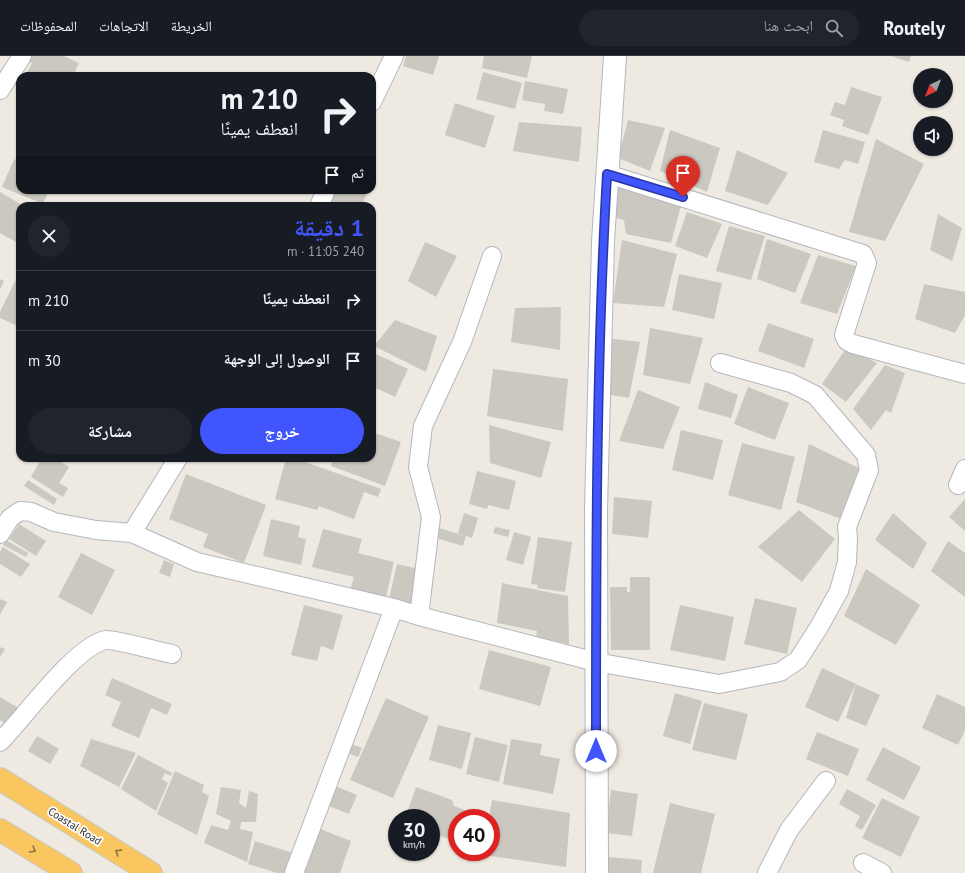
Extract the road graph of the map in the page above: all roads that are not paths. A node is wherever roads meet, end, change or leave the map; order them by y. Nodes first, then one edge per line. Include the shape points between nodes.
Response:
1 (22, 56) edge
2 (394, 56) edge
3 (615, 56) edge
4 (0, 90) edge
5 (376, 94) edge
6 (607, 174) junction
7 (492, 256) dead end
8 (720, 363) dead end
9 (965, 374) edge
10 (176, 462) edge
11 (132, 533) junction
12 (0, 534) edge
13 (394, 608) junction
14 (419, 616) junction
15 (172, 654) dead end
16 (596, 662) junction
17 (0, 742) edge
18 (0, 779) edge
19 (826, 781) dead end
20 (0, 830) edge
21 (863, 862) dead end
22 (71, 873) edge
23 (151, 873) edge
24 (294, 873) edge
25 (597, 873) edge
26 (767, 873) edge
27 (882, 873) edge

1 - 4 street
2 - 5 street
3 - 6 street
6 - 9 street via 863,254 867,263 844,334 847,340 853,344
6 - 16 street via 596,509
7 - 14 street via 462,342 423,426 418,467 431,517
8 - 16 street via 791,383 815,395 866,455 868,470 846,527 847,562 839,591 798,660 780,672 719,684
10 - 11 street
11 - 12 street via 96,530 54,522 31,512 20,511 10,518
11 - 13 street via 197,562
13 - 14 street
13 - 24 street
14 - 16 street
15 - 17 street via 107,640 86,649
16 - 25 street
23 -> 18 highway, Coastal Road
19 - 26 street via 789,830
20 -> 22 highway
21 - 27 street

